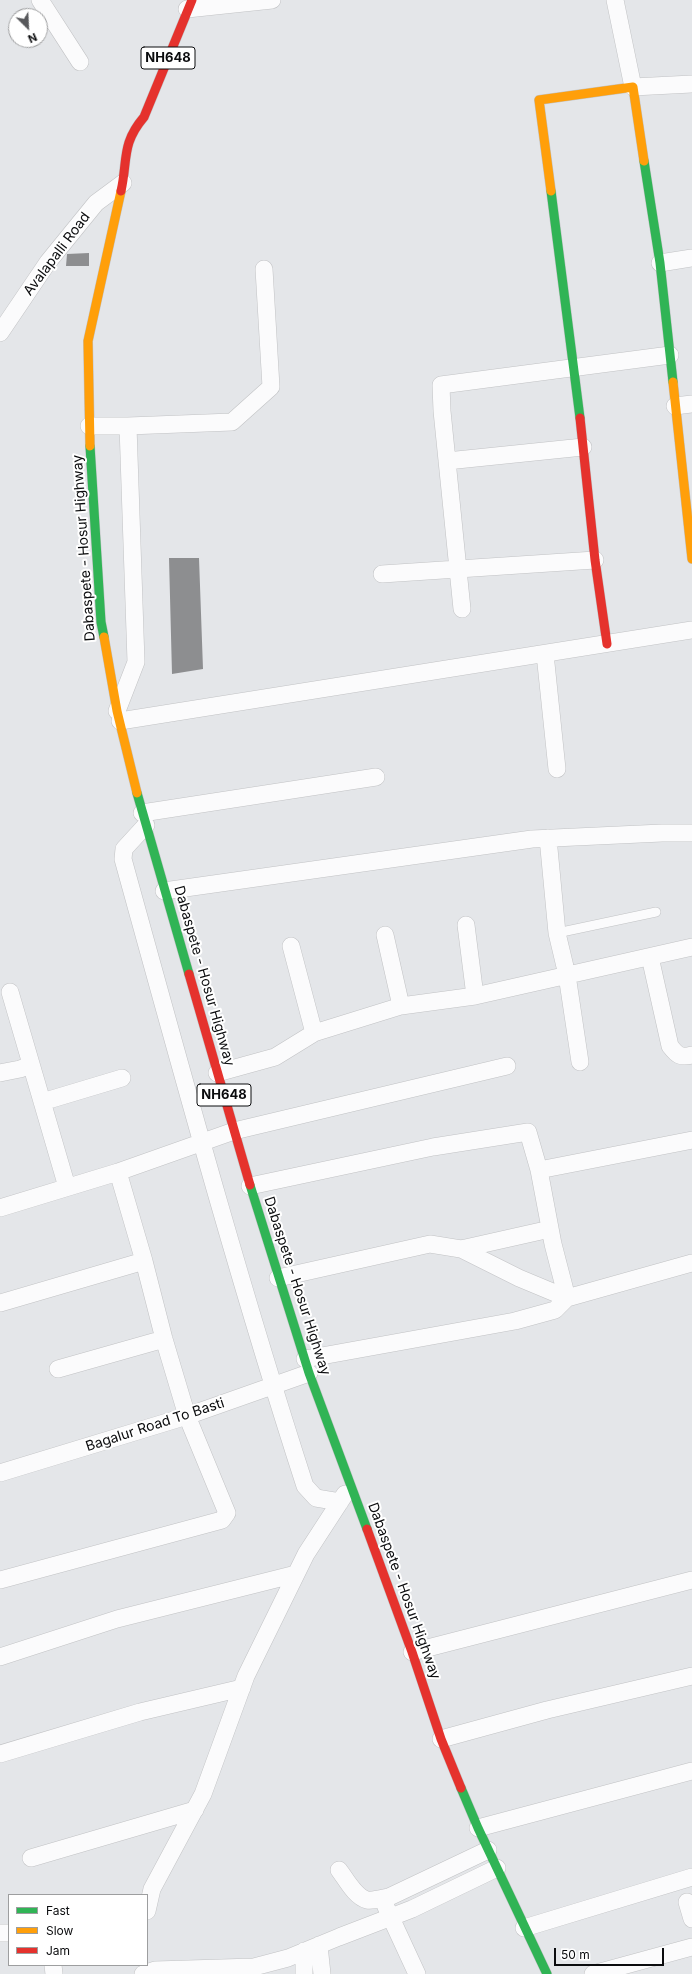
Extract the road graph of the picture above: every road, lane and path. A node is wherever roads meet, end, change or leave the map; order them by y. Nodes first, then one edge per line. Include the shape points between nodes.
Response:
1 (40, 0) edge
2 (272, 0) edge
3 (615, 0) edge
4 (189, 5) edge
5 (80, 62) dead end
6 (692, 84) edge
7 (633, 87) junction
8 (144, 117) junction
9 (147, 128) dead end
10 (127, 178) junction
11 (692, 258) edge
12 (660, 263) junction
13 (264, 269) dead end
14 (0, 334) edge
15 (670, 355) junction
16 (575, 367) junction
17 (692, 404) edge
18 (675, 406) junction
19 (89, 426) junction
20 (128, 426) junction
21 (583, 447) junction
22 (447, 461) junction
23 (690, 526) edge
24 (692, 559) edge
25 (595, 560) junction
26 (457, 571) junction
27 (382, 574) dead end
28 (462, 610) dead end
29 (692, 630) edge
30 (607, 644) junction
31 (545, 654) junction
32 (118, 716) junction
33 (557, 768) dead end
34 (376, 777) dead end
35 (144, 819) junction
36 (692, 833) edge
37 (548, 838) junction
38 (164, 891) junction
39 (656, 912) dead end
40 (466, 925) dead end
41 (557, 933) junction
42 (385, 934) dead end
43 (291, 946) dead end
44 (692, 947) edge
45 (650, 957) junction
46 (567, 976) junction
47 (10, 992) dead end
48 (475, 996) junction
49 (401, 1006) junction
50 (314, 1033) junction
51 (692, 1055) edge
52 (580, 1062) dead end
53 (31, 1065) junction
54 (507, 1066) dead end
55 (0, 1073) edge
56 (217, 1073) junction
57 (122, 1078) dead end
58 (42, 1102) junction
59 (234, 1131) junction
60 (692, 1140) edge
61 (202, 1143) junction
62 (539, 1170) junction
63 (118, 1172) junction
64 (250, 1186) junction
65 (67, 1187) junction
66 (0, 1208) edge
67 (550, 1229) junction
68 (461, 1250) junction
69 (144, 1261) junction
70 (692, 1263) edge
71 (278, 1278) junction
72 (567, 1298) junction
73 (0, 1303) edge
74 (164, 1339) junction
75 (307, 1366) junction
76 (58, 1369) dead end
77 (273, 1386) junction
78 (187, 1416) junction
79 (0, 1473) edge
80 (351, 1486) junction
81 (340, 1502) junction
82 (296, 1574) junction
83 (0, 1580) edge
84 (692, 1580) edge
85 (412, 1652) junction
86 (0, 1657) edge
87 (692, 1676) edge
88 (242, 1688) junction
89 (442, 1739) junction
90 (0, 1754) edge
91 (692, 1771) edge
92 (194, 1810) junction
93 (478, 1828) junction
94 (488, 1850) junction
95 (31, 1858) dead end
96 (497, 1868) junction
97 (339, 1870) dead end
98 (692, 1877) edge
99 (382, 1898) junction
100 (687, 1902) dead end
101 (148, 1906) edge
102 (391, 1917) junction
103 (692, 1919) edge
104 (524, 1928) junction
105 (692, 1947) edge
106 (311, 1948) junction
107 (143, 1974) edge
108 (304, 1974) edge
109 (322, 1974) edge
110 (417, 1974) edge
111 (547, 1974) edge
112 (594, 1974) edge

1 - 5 street
2 - 4 street
3 - 7 street
4 - 8 main road, NH648
6 - 7 street
7 - 12 main road
7 - 16 main road via 540,100
8 - 9 main road
8 - 10 main road, NH648 via 135,126 127,147 122,166
10 - 14 street, Avalapalli Road via 96,203 48,262
10 - 19 main road, Dabaspete - Hosur Highway / NH648 via 88,341
11 - 12 street
12 - 15 main road
13 - 20 street via 271,387 232,422
15 - 16 street
15 - 18 main road
16 - 21 main road
16 - 22 street via 441,385
17 - 18 street
18 - 23 main road
19 - 20 street
19 - 32 main road, Dabaspete - Hosur Highway / NH648 via 102,622
20 - 32 street via 136,662
21 - 22 street
21 - 25 main road
22 - 26 street
23 - 24 main road
25 - 26 street
25 - 30 main road
26 - 27 street
26 - 28 street
29 - 30 street
30 - 31 street
31 - 32 street
31 - 33 street
32 - 35 main road, Dabaspete - Hosur Highway / NH648
34 - 35 street
35 - 38 main road, Dabaspete - Hosur Highway / NH648
35 - 61 street via 124,849 123,859
36 - 37 street
37 - 38 street
37 - 41 street
38 - 56 main road, Dabaspete - Hosur Highway / NH648
39 - 41 lane
40 - 48 street
41 - 46 street
42 - 49 street
43 - 50 street
44 - 45 street
45 - 46 street
45 - 51 street via 670,1046 676,1054 683,1057
46 - 48 street
46 - 52 street
47 - 53 street
48 - 49 street
49 - 50 street
50 - 56 street via 275,1057
53 - 55 street
53 - 58 street
54 - 59 street
56 - 59 main road, Dabaspete - Hosur Highway / NH648
57 - 58 street
58 - 65 street
59 - 61 street
59 - 64 main road, Dabaspete - Hosur Highway / NH648
60 - 62 street
61 - 63 street
61 - 77 street
62 - 64 street via 528,1132 434,1147
62 - 67 street
63 - 65 street
63 - 69 street
64 - 71 main road, Dabaspete - Hosur Highway / NH648
65 - 66 street
67 - 68 street
67 - 72 street
68 - 71 street via 430,1244
68 - 72 street
69 - 73 street
69 - 74 street
70 - 72 street
71 - 75 main road, Dabaspete - Hosur Highway / NH648
72 - 75 street, Bagalur Road To Basti via 555,1310 515,1321
74 - 76 street
74 - 78 street
75 - 77 street, Bagalur Road To Basti
75 - 80 main road, Dabaspete - Hosur Highway / NH648
77 - 78 street, Bagalur Road To Basti
77 - 81 street via 305,1486 316,1498
78 - 79 street, Bagalur Road To Basti
78 - 83 street via 227,1513 222,1520
80 - 81 street
80 - 85 main road, Dabaspete - Hosur Highway / NH648
81 - 82 street
82 - 86 street via 117,1619
82 - 88 street
84 - 85 street
85 - 89 main road, Dabaspete - Hosur Highway / NH648
87 - 89 street via 547,1710
88 - 90 street via 140,1712
88 - 92 street via 203,1794
89 - 93 main road, Dabaspete - Hosur Highway / NH648
91 - 93 street
92 - 95 street
92 - 101 street via 152,1888
93 - 94 main road, Dabaspete - Hosur Highway / NH648
94 - 96 main road, Dabaspete - Hosur Highway / NH648
94 - 99 street
96 - 102 street
96 - 104 main road, Dabaspete - Hosur Highway / NH648
97 - 99 street via 356,1893 367,1900
98 - 104 street
99 - 102 street
100 - 103 street
102 - 106 street
102 - 110 street
104 - 111 main road, Dabaspete - Hosur Highway / NH648
105 - 112 street
106 - 107 street via 288,1958 254,1967 155,1970
106 - 108 street
106 - 109 street

